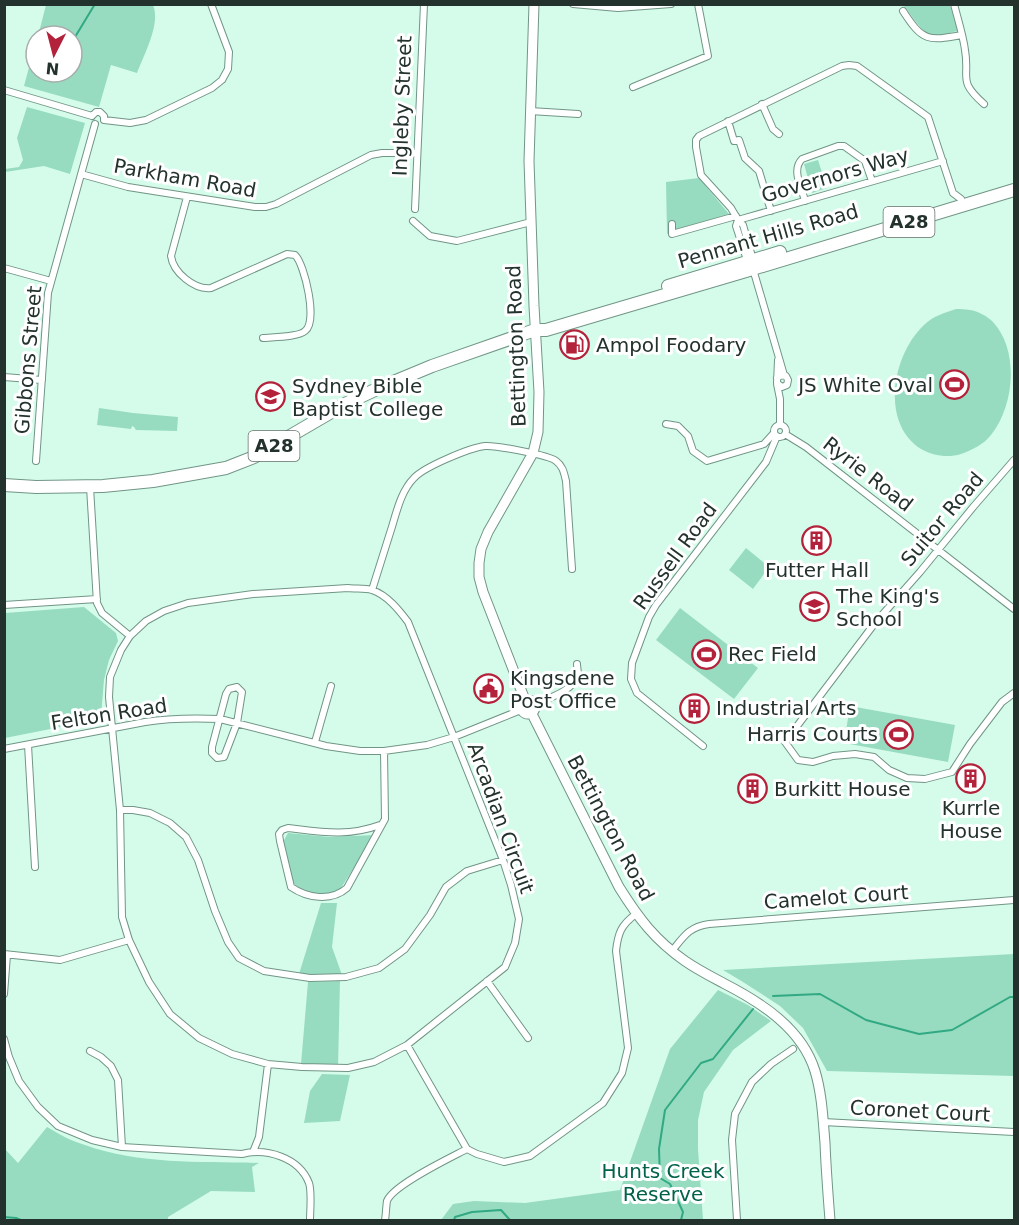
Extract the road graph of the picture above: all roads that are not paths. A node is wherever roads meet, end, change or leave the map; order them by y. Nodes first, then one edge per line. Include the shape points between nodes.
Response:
1 (211, 4) edge
2 (423, 4) edge
3 (534, 4) edge
4 (573, 4) edge
5 (672, 4) edge
6 (698, 4) edge
7 (954, 4) edge
8 (903, 12) dead end
9 (962, 35) junction
10 (633, 87) dead end
11 (4, 90) edge
12 (762, 104) junction
13 (984, 104) dead end
14 (530, 111) junction
15 (578, 114) dead end
16 (92, 116) junction
17 (104, 120) junction
18 (728, 122) junction
19 (95, 124) junction
20 (779, 134) dead end
21 (417, 153) junction
22 (943, 161) junction
23 (81, 174) junction
24 (872, 182) junction
25 (1014, 183) edge
26 (1014, 190) edge
27 (187, 196) junction
28 (957, 196) junction
29 (806, 201) junction
30 (415, 209) dead end
31 (771, 211) junction
32 (737, 218) junction
33 (413, 221) dead end
34 (531, 222) junction
35 (672, 224) dead end
36 (751, 264) junction
37 (4, 268) edge
38 (51, 280) junction
39 (535, 330) junction
40 (263, 338) dead end
41 (4, 377) edge
42 (42, 380) junction
43 (666, 424) dead end
44 (780, 425) junction
45 (776, 434) junction
46 (785, 434) junction
47 (533, 453) junction
48 (1014, 460) edge
49 (36, 461) dead end
50 (4, 485) edge
51 (90, 487) junction
52 (938, 549) junction
53 (572, 569) dead end
54 (372, 591) junction
55 (97, 599) junction
56 (4, 605) edge
57 (1014, 609) edge
58 (130, 636) junction
59 (577, 664) dead end
60 (332, 686) dead end
61 (1014, 693) edge
62 (523, 705) junction
63 (533, 709) junction
64 (220, 719) junction
65 (237, 723) junction
66 (111, 728) junction
67 (454, 737) junction
68 (315, 742) junction
69 (28, 745) junction
70 (703, 746) dead end
71 (4, 749) edge
72 (384, 751) junction
73 (120, 810) junction
74 (380, 825) junction
75 (503, 860) junction
76 (35, 867) dead end
77 (1014, 900) edge
78 (636, 914) junction
79 (129, 940) junction
80 (672, 951) junction
81 (6, 955) edge
82 (487, 981) junction
83 (4, 994) edge
84 (528, 1038) dead end
85 (4, 1039) edge
86 (407, 1045) junction
87 (793, 1049) dead end
88 (90, 1051) dead end
89 (267, 1064) junction
90 (823, 1122) junction
91 (1014, 1132) edge
92 (122, 1147) junction
93 (467, 1149) junction
94 (253, 1152) junction
95 (310, 1221) edge
96 (385, 1221) edge
97 (737, 1221) edge
98 (830, 1221) edge

1 - 17 street via 229,52 228,69 222,80 146,120
2 - 21 street, Ingleby Street
3 - 14 main road, Bettington Road
4 - 5 street via 618,8
6 - 10 street via 708,56
7 - 9 street
8 - 9 street via 917,31 930,39
9 - 13 street via 967,83
11 - 16 street
12 - 18 street
12 - 20 street
12 - 22 street via 842,66 857,66 928,117
14 - 15 street
14 - 34 main road, Bettington Road
16 - 17 street via 100,112
16 - 19 street
17 - 19 street
18 - 31 street via 734,141 739,140 745,158 759,171
18 - 32 street via 699,136 696,147 701,175
19 - 23 street, Gibbons Street
21 - 27 street, Parkham Road via 371,155 266,207
21 - 30 street, Ingleby Street
22 - 24 street, Governors Way
22 - 28 street
23 - 27 street, Parkham Road via 128,188
23 - 38 street, Gibbons Street
24 - 29 street, Governors Way
24 - 29 street via 865,161 838,146 798,164
25 - 28 highway, Pennant Hills Road / A28
26 - 36 highway, Pennant Hills Road / A28
27 - 40 street via 171,256 176,269 197,286 211,288 287,254 299,260 309,296 308,328 299,334
28 - 36 highway, Pennant Hills Road / A28
29 - 31 street, Governors Way
31 - 32 street, Governors Way
32 - 35 street, Governors Way via 672,234
32 - 36 street via 736,226
33 - 34 street via 430,236 457,240
34 - 39 main road, Bettington Road
36 - 39 highway, Pennant Hills Road / A28 via 546,330
36 - 44 street via 779,356
37 - 38 street
38 - 42 street, Gibbons Street
39 - 47 main road, Bettington Road via 539,412
39 - 51 highway, Pennant Hills Road / A28 via 379,388 235,465 153,481
41 - 42 street
42 - 49 street, Gibbons Street
43 - 45 street via 678,426 688,436 693,451 708,461 764,444
44 - 45 street via 775,428
44 - 46 street
45 - 46 street
45 - 70 street, Russell Road via 766,462 648,617 632,663 631,679 637,693
46 - 52 street, Ryrie Road
47 - 53 street via 553,459 564,470
47 - 54 street via 482,446 423,470 407,488 399,505
47 - 62 main road, Bettington Road via 488,532 479,563 483,592
48 - 52 street, Suitor Road
50 - 51 highway, Pennant Hills Road / A28
51 - 55 street
52 - 57 street, Ryrie Road
52 - 61 street, Suitor Road via 785,742 798,760 813,762 855,754 874,757 907,778 926,779 952,772 1002,702
54 - 58 street, Arcadian Circuit via 348,588 253,594 188,603 146,621
54 - 67 street, Arcadian Circuit via 398,608 408,622
55 - 56 street
55 - 58 street via 102,613
58 - 66 street, Arcadian Circuit via 110,677
59 - 63 street via 573,684
60 - 68 street
62 - 63 main road via 526,714
62 - 63 main road via 530,700
62 - 67 street, Felton Road
63 - 78 main road, Bettington Road via 619,887
64 - 65 street, Felton Road
64 - 65 street via 226,694 237,687 242,692
64 - 65 street via 212,747 217,758 224,757
64 - 66 street, Felton Road via 160,720
65 - 68 street, Felton Road
66 - 69 street, Felton Road
66 - 73 street, Arcadian Circuit
67 - 72 street, Felton Road
67 - 75 street, Arcadian Circuit
68 - 72 street, Felton Road via 360,751
69 - 71 street, Felton Road
69 - 76 street
72 - 74 street via 386,807
73 - 75 street via 150,813 186,837 228,942 239,958 264,970 310,978 346,977 379,968 405,949 446,887 467,871
73 - 79 street, Arcadian Circuit via 123,918
74 - 74 street via 341,894 316,897 291,887 280,841 282,830 334,834
75 - 82 street, Arcadian Circuit via 519,919 505,967
77 - 80 street, Camelot Court via 715,923 690,930
78 - 80 main road, Bettington Road
78 - 93 street via 620,930 616,951 628,1048 622,1073 603,1103 530,1156 504,1162
79 - 81 street via 60,960
79 - 89 street, Arcadian Circuit via 170,1014 199,1038 232,1054
80 - 90 main road, Bettington Road via 768,1010 795,1035 814,1069
81 - 83 street
82 - 84 street
82 - 86 street, Arcadian Circuit
85 - 92 street via 19,1082 48,1117 92,1140
86 - 89 street, Arcadian Circuit via 374,1062 348,1068
86 - 93 street
87 - 97 street via 752,1082 735,1114 732,1140
88 - 92 street via 111,1066 118,1080
89 - 94 street via 259,1137
90 - 91 street, Coronet Court
90 - 98 main road, Bettington Road
92 - 94 street
93 - 96 street via 396,1190 388,1200
94 - 95 street via 282,1156 299,1167 310,1184

